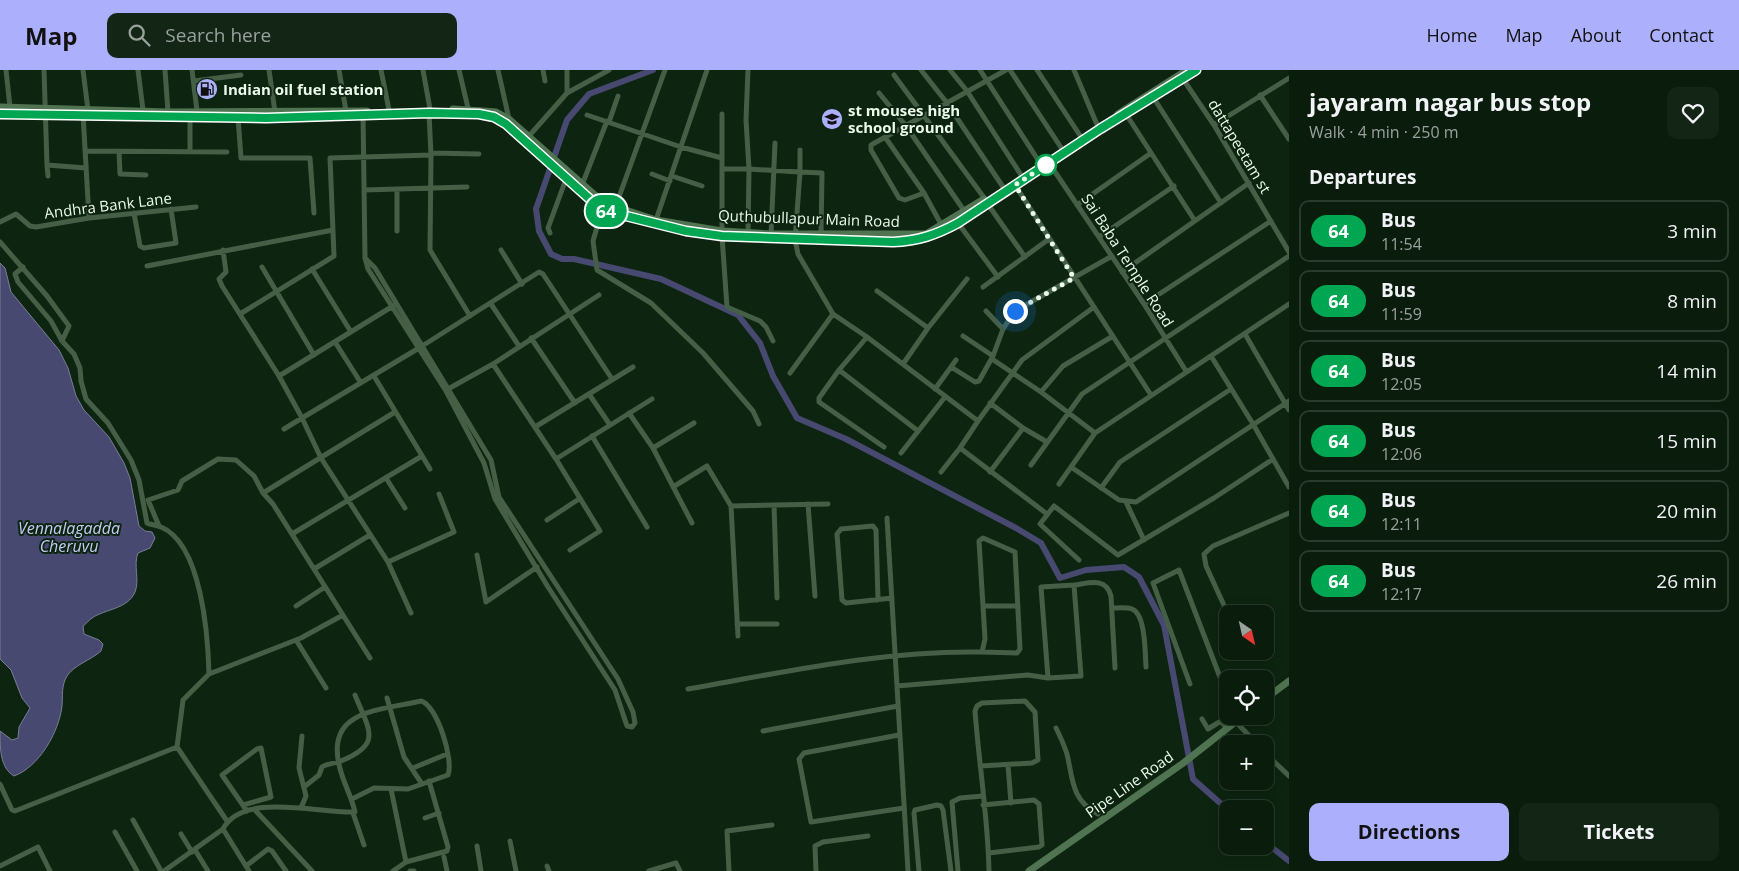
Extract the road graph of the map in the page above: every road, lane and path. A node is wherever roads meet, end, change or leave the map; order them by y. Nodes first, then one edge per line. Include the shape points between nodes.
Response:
1 (0, 70) edge
2 (6, 70) edge
3 (44, 70) edge
4 (83, 70) edge
5 (138, 70) edge
6 (165, 70) edge
7 (192, 70) edge
8 (269, 70) edge
9 (339, 70) edge
10 (381, 70) edge
11 (423, 70) edge
12 (459, 70) edge
13 (498, 70) edge
14 (543, 70) edge
15 (567, 70) edge
16 (610, 70) edge
17 (665, 70) edge
18 (707, 70) edge
19 (748, 70) edge
20 (921, 70) edge
21 (950, 70) edge
22 (980, 70) edge
23 (1008, 70) edge
24 (1037, 70) edge
25 (1074, 70) edge
26 (1196, 70) edge
27 (1184, 74) edge
28 (241, 75) dead end
29 (894, 75) dead end
30 (1289, 78) edge
31 (545, 80) dead end
32 (988, 80) junction
33 (194, 81) junction
34 (967, 91) junction
35 (567, 93) junction
36 (879, 93) dead end
37 (1260, 95) junction
38 (618, 96) dead end
39 (1154, 97) junction
40 (947, 103) junction
41 (0, 107) edge
42 (10, 107) junction
43 (468, 108) junction
44 (143, 110) junction
45 (389, 110) junction
46 (47, 111) junction
47 (197, 111) junction
48 (346, 111) junction
49 (430, 111) junction
50 (86, 112) junction
51 (168, 112) junction
52 (275, 112) junction
53 (363, 113) junction
54 (0, 114) edge
55 (587, 114) dead end
56 (722, 114) dead end
57 (1126, 114) junction
58 (925, 115) junction
59 (238, 117) junction
60 (190, 118) junction
61 (509, 118) junction
62 (608, 121) junction
63 (1214, 125) junction
64 (906, 126) junction
65 (1098, 127) junction
66 (643, 132) junction
67 (528, 136) junction
68 (885, 137) junction
69 (1081, 137) junction
70 (1289, 139) edge
71 (775, 143) dead end
72 (681, 147) junction
73 (537, 148) junction
74 (800, 150) dead end
75 (1062, 150) junction
76 (86, 151) junction
77 (119, 151) junction
78 (190, 151) junction
79 (227, 152) dead end
80 (1151, 153) junction
81 (431, 154) junction
82 (479, 154) dead end
83 (364, 157) junction
84 (722, 158) junction
85 (1051, 160) junction
86 (1040, 163) junction
87 (47, 165) junction
88 (86, 168) junction
89 (723, 169) junction
90 (749, 169) junction
91 (773, 170) junction
92 (800, 172) junction
93 (652, 174) dead end
94 (146, 175) dead end
95 (565, 175) junction
96 (1022, 175) junction
97 (48, 176) dead end
98 (671, 178) junction
99 (1248, 184) junction
100 (1015, 185) junction
101 (582, 186) junction
102 (702, 186) dead end
103 (1174, 186) junction
104 (467, 187) dead end
105 (1003, 187) junction
106 (430, 188) junction
107 (397, 189) junction
108 (364, 190) junction
109 (924, 193) junction
110 (986, 201) junction
111 (1222, 203) junction
112 (1077, 205) junction
113 (196, 207) dead end
114 (615, 208) junction
115 (171, 209) junction
116 (602, 210) junction
117 (965, 212) junction
118 (134, 213) junction
119 (314, 213) dead end
120 (89, 218) junction
121 (656, 220) junction
122 (1195, 221) junction
123 (1271, 221) junction
124 (0, 222) edge
125 (958, 223) junction
126 (942, 226) junction
127 (333, 230) junction
128 (397, 231) dead end
129 (550, 233) dead end
130 (722, 234) junction
131 (771, 234) junction
132 (821, 234) junction
133 (748, 235) junction
134 (795, 237) junction
135 (1099, 237) junction
136 (1049, 239) junction
137 (0, 242) edge
138 (224, 250) junction
139 (501, 250) dead end
140 (1289, 252) edge
141 (1112, 256) junction
142 (1289, 256) edge
143 (1025, 257) junction
144 (365, 258) junction
145 (147, 266) dead end
146 (23, 267) junction
147 (262, 267) dead end
148 (312, 269) junction
149 (1122, 272) junction
150 (998, 277) junction
151 (1074, 278) junction
152 (967, 279) dead end
153 (522, 284) junction
154 (983, 288) dead end
155 (276, 291) junction
156 (877, 291) dead end
157 (599, 295) dead end
158 (491, 304) junction
159 (1144, 304) junction
160 (1289, 304) edge
161 (393, 306) junction
162 (1094, 307) junction
163 (986, 311) dead end
164 (240, 314) junction
165 (569, 314) junction
166 (833, 314) junction
167 (470, 316) junction
168 (928, 328) junction
169 (1003, 329) junction
170 (351, 332) junction
171 (1245, 334) junction
172 (963, 336) dead end
173 (1113, 336) junction
174 (867, 337) junction
175 (1164, 337) junction
176 (531, 338) junction
177 (62, 341) junction
178 (773, 341) dead end
179 (335, 342) junction
180 (519, 346) junction
181 (421, 347) junction
182 (314, 355) junction
183 (1211, 356) junction
184 (993, 358) junction
185 (956, 360) dead end
186 (1130, 362) junction
187 (493, 364) junction
188 (903, 364) junction
189 (633, 367) dead end
190 (951, 367) junction
191 (839, 370) junction
192 (1011, 372) junction
193 (1186, 372) junction
194 (790, 374) dead end
195 (279, 376) junction
196 (374, 376) junction
197 (612, 379) junction
198 (361, 383) junction
199 (1231, 388) junction
200 (934, 389) junction
201 (448, 390) junction
202 (1041, 392) junction
203 (589, 394) junction
204 (1151, 395) junction
205 (945, 397) junction
206 (652, 398) dead end
207 (1287, 402) edge
208 (575, 403) junction
209 (990, 404) junction
210 (1289, 410) edge
211 (395, 412) junction
212 (629, 413) junction
213 (1068, 413) junction
214 (302, 418) junction
215 (978, 421) junction
216 (694, 423) dead end
217 (759, 424) dead end
218 (1253, 424) junction
219 (610, 425) junction
220 (535, 427) junction
221 (1022, 428) junction
222 (284, 429) dead end
223 (918, 431) junction
224 (1094, 433) junction
225 (592, 436) junction
226 (1047, 442) junction
227 (884, 447) dead end
228 (653, 448) junction
229 (960, 448) junction
230 (901, 453) dead end
231 (422, 456) junction
232 (321, 458) junction
233 (556, 459) junction
234 (1273, 459) junction
235 (492, 464) junction
236 (485, 465) junction
237 (1031, 465) dead end
238 (1071, 467) junction
239 (430, 469) dead end
240 (941, 472) dead end
241 (990, 472) junction
242 (386, 478) junction
243 (1059, 484) dead end
244 (673, 487) junction
245 (1289, 487) edge
246 (1101, 488) junction
247 (263, 493) junction
248 (439, 494) dead end
249 (579, 499) junction
250 (348, 501) junction
251 (1126, 502) junction
252 (808, 504) junction
253 (828, 504) dead end
254 (774, 505) junction
255 (731, 506) junction
256 (405, 508) dead end
257 (1289, 513) edge
258 (1047, 514) junction
259 (887, 518) dead end
260 (547, 520) dead end
261 (692, 523) dead end
262 (159, 526) junction
263 (647, 527) dead end
264 (292, 534) junction
265 (370, 535) junction
266 (1144, 540) junction
267 (570, 550) dead end
268 (477, 555) dead end
269 (1079, 560) dead end
270 (388, 562) junction
271 (537, 567) junction
272 (314, 569) junction
273 (1074, 585) junction
274 (325, 587) junction
275 (816, 596) dead end
276 (777, 598) dead end
277 (892, 598) junction
278 (878, 600) junction
279 (1224, 605) edge
280 (296, 606) dead end
281 (983, 606) junction
282 (1018, 606) junction
283 (1112, 608) junction
284 (411, 613) dead end
285 (343, 615) junction
286 (737, 624) junction
287 (778, 624) dead end
288 (738, 636) dead end
289 (296, 640) junction
290 (982, 652) junction
291 (895, 656) junction
292 (370, 658) dead end
293 (1146, 667) dead end
294 (1115, 668) dead end
295 (209, 674) junction
296 (1219, 675) edge
297 (1048, 678) junction
298 (1289, 681) edge
299 (1190, 684) dead end
300 (897, 686) junction
301 (326, 688) dead end
302 (688, 689) dead end
303 (1274, 692) edge
304 (355, 695) dead end
305 (387, 698) dead end
306 (898, 706) junction
307 (390, 708) junction
308 (363, 716) junction
309 (1202, 719) dead end
310 (1230, 725) edge
311 (1240, 725) edge
312 (1056, 728) dead end
313 (763, 731) dead end
314 (1224, 732) junction
315 (899, 735) junction
316 (1249, 735) edge
317 (302, 736) dead end
318 (178, 747) junction
319 (447, 754) junction
320 (338, 762) junction
321 (1274, 762) edge
322 (1008, 765) junction
323 (980, 766) junction
324 (413, 768) junction
325 (1289, 776) edge
326 (429, 782) junction
327 (0, 784) edge
328 (422, 784) junction
329 (304, 787) junction
330 (391, 789) junction
331 (983, 796) junction
332 (352, 799) junction
333 (1011, 802) junction
334 (244, 805) junction
335 (983, 805) junction
336 (301, 808) junction
337 (904, 808) junction
338 (254, 809) junction
339 (247, 811) junction
340 (353, 813) junction
341 (439, 813) junction
342 (1098, 814) dead end
343 (425, 818) dead end
344 (133, 820) dead end
345 (227, 821) junction
346 (772, 825) dead end
347 (223, 829) junction
348 (914, 830) junction
349 (905, 831) junction
350 (115, 832) dead end
351 (181, 834) dead end
352 (868, 836) dead end
353 (510, 840) dead end
354 (364, 845) dead end
355 (477, 846) dead end
356 (193, 851) junction
357 (989, 853) junction
358 (444, 856) dead end
359 (406, 862) junction
360 (172, 865) junction
361 (0, 866) edge
362 (248, 868) edge
363 (50, 871) edge
364 (138, 871) edge
365 (162, 871) edge
366 (175, 871) edge
367 (208, 871) edge
368 (286, 871) edge
369 (312, 871) edge
370 (393, 871) edge
371 (410, 871) edge
372 (414, 871) edge
373 (447, 871) edge
374 (482, 871) edge
375 (516, 871) edge
376 (649, 871) edge
377 (680, 871) edge
378 (729, 871) edge
379 (816, 871) edge
380 (908, 871) edge
381 (919, 871) edge
382 (951, 871) edge
383 (958, 871) edge
384 (989, 871) edge
385 (1029, 871) edge

1 - 2 street
2 - 42 street
3 - 46 street
4 - 50 street
5 - 44 street
6 - 51 street
7 - 33 street
8 - 52 street
9 - 48 street
10 - 45 street
11 - 49 street
12 - 43 street
13 - 61 street
14 - 31 street
15 - 35 street
16 - 35 street
17 - 66 street
18 - 72 street
19 - 90 street via 746,120
20 - 40 street
21 - 34 street
22 - 32 street
23 - 32 street
23 - 75 street
24 - 69 street
25 - 65 street
26 - 27 main road, Quthubullapur Main Road
27 - 39 main road, Quthubullapur Main Road
27 - 63 street, dattapeetam st
27 - 65 main road, Quthubullapur Main Road
28 - 33 street
29 - 58 street
30 - 37 street
32 - 34 street
32 - 86 street
33 - 47 street
34 - 40 street
34 - 96 street
35 - 67 street
36 - 64 street
37 - 63 street
37 - 70 street
38 - 62 street
39 - 57 main road, Quthubullapur Main Road
39 - 111 street
40 - 58 street
40 - 105 street
41 - 42 main road, Quthubullapur Main Road
42 - 46 main road, Quthubullapur Main Road
43 - 49 main road, Quthubullapur Main Road
43 - 61 main road, Quthubullapur Main Road via 496,112
44 - 50 main road, Quthubullapur Main Road
44 - 51 main road, Quthubullapur Main Road
45 - 49 main road, Quthubullapur Main Road
45 - 53 main road, Quthubullapur Main Road
46 - 50 main road, Quthubullapur Main Road
46 - 54 main road, Quthubullapur Main Road
46 - 87 street
47 - 51 main road, Quthubullapur Main Road
47 - 52 main road, Quthubullapur Main Road
48 - 52 main road, Quthubullapur Main Road
48 - 53 main road, Quthubullapur Main Road
49 - 53 main road, Quthubullapur Main Road
49 - 73 main road, Quthubullapur Main Road via 494,117
49 - 81 street
50 - 60 main road, Quthubullapur Main Road
50 - 76 street
53 - 59 main road, Quthubullapur Main Road
53 - 83 street
55 - 62 street
56 - 84 street
57 - 80 street
57 - 85 main road, Quthubullapur Main Road
58 - 64 street
58 - 110 street
59 - 60 main road, Quthubullapur Main Road
59 - 119 street via 241,158 310,158
60 - 78 street
61 - 67 main road, Quthubullapur Main Road
62 - 66 street
62 - 101 street
63 - 99 street, dattapeetam st
64 - 68 street
64 - 117 street
65 - 69 main road, Quthubullapur Main Road
66 - 72 street
66 - 114 street
67 - 73 main road, Quthubullapur Main Road
68 - 109 street
68 - 109 street via 872,144 871,150 899,198 903,200
69 - 75 main road, Quthubullapur Main Road
71 - 91 street
72 - 84 street
72 - 98 street
73 - 95 main road, Quthubullapur Main Road
74 - 92 street
75 - 85 main road, Quthubullapur Main Road
76 - 77 street
76 - 88 street
77 - 78 street
77 - 94 street via 120,174
78 - 79 street
80 - 103 street
80 - 112 street
81 - 82 street
81 - 83 street
81 - 106 street
83 - 108 street
83 - 127 street via 330,158
84 - 89 street
85 - 86 main road, Quthubullapur Main Road
85 - 100 main road, Quthubullapur Main Road
85 - 112 street, Sai Baba Temple Road
86 - 96 main road, Quthubullapur Main Road
87 - 88 street
87 - 97 street
88 - 120 street
89 - 90 street
89 - 130 street
90 - 91 street
90 - 133 street
91 - 92 street
91 - 131 street
92 - 132 street via 822,173
92 - 134 street
93 - 98 street
95 - 101 main road, Quthubullapur Main Road
95 - 116 main road, Quthubullapur Main Road
95 - 129 street via 548,228
96 - 105 main road, Quthubullapur Main Road
98 - 102 street
98 - 121 street
99 - 111 street
99 - 123 street, dattapeetam st
100 - 110 main road, Quthubullapur Main Road
100 - 136 street
101 - 114 main road, Quthubullapur Main Road
103 - 122 street
103 - 135 street
104 - 106 street
105 - 110 main road, Quthubullapur Main Road
106 - 107 street
106 - 167 street via 430,250
107 - 108 street
107 - 128 street
108 - 144 street
109 - 126 street
110 - 117 main road, Quthubullapur Main Road
110 - 125 main road, Quthubullapur Main Road
110 - 143 street
111 - 122 street
112 - 135 street, Sai Baba Temple Road
113 - 115 street, Andhra Bank Lane
114 - 121 main road, Quthubullapur Main Road
115 - 118 street, Andhra Bank Lane
115 - 118 street via 176,243 144,248 140,246
116 - 130 main road, Quthubullapur Main Road via 686,231
116 - 217 street via 593,240 597,270 651,303 703,353 753,411
117 - 126 main road, Quthubullapur Main Road
118 - 120 street, Andhra Bank Lane
120 - 124 street, Andhra Bank Lane via 36,227 16,214
121 - 130 main road, Quthubullapur Main Road
122 - 149 street
123 - 140 street, dattapeetam st
123 - 159 street
125 - 134 main road, Quthubullapur Main Road via 918,241
125 - 150 street
126 - 132 main road, Quthubullapur Main Road via 926,234
127 - 138 street
127 - 148 street via 334,256
130 - 133 main road, Quthubullapur Main Road
130 - 178 street via 727,306 760,321
131 - 133 main road, Quthubullapur Main Road
131 - 134 main road, Quthubullapur Main Road
132 - 134 main road, Quthubullapur Main Road
133 - 134 main road, Quthubullapur Main Road
134 - 166 street via 798,254
135 - 141 street, Sai Baba Temple Road
136 - 143 street
136 - 151 street
137 - 146 street
138 - 145 street
138 - 164 street via 226,272 219,279
139 - 153 street
141 - 149 street, Sai Baba Temple Road
141 - 151 street
142 - 175 street
143 - 150 street
144 - 161 street via 370,273
144 - 181 street via 375,268
146 - 177 street via 69,326
146 - 177 street via 15,274 18,282 51,322
147 - 155 street
148 - 155 street
148 - 170 street
149 - 159 street, Sai Baba Temple Road
150 - 154 street
151 - 162 street
151 - 169 street via 1015,311
152 - 168 street
153 - 158 street
153 - 165 street via 541,273
155 - 164 street
155 - 182 street
156 - 168 street
157 - 165 street
158 - 167 street
158 - 180 street
159 - 175 street, Sai Baba Temple Road
160 - 171 street
161 - 170 street
161 - 181 street
162 - 173 street
162 - 192 street via 1030,352
163 - 169 street
164 - 195 street
165 - 176 street
165 - 197 street
166 - 174 street
166 - 194 street
167 - 181 street
168 - 188 street
169 - 184 street
170 - 179 street
171 - 183 street
171 - 207 street
172 - 184 street
173 - 186 street
173 - 202 street via 1063,366
174 - 188 street
174 - 191 street
175 - 186 street
175 - 193 street, Sai Baba Temple Road
176 - 180 street
176 - 208 street
177 - 262 street via 74,354 80,368 86,399 108,423 131,460 140,480 146,524
179 - 182 street
179 - 198 street
180 - 187 street
181 - 196 street
181 - 201 street
182 - 195 street
183 - 193 street
183 - 199 street
184 - 190 street via 977,382
184 - 192 street
185 - 190 street
186 - 204 street
186 - 213 street via 1082,394
187 - 201 street
187 - 220 street
188 - 200 street
189 - 197 street
190 - 200 street
191 - 223 street
191 - 227 street via 819,402
192 - 202 street
192 - 209 street
193 - 204 street
195 - 214 street
196 - 198 street
196 - 211 street
197 - 203 street
198 - 214 street
199 - 218 street
199 - 246 street via 1120,462
200 - 205 street
201 - 235 street
201 - 236 street
202 - 213 street
203 - 208 street
203 - 219 street
204 - 224 street
205 - 215 street
205 - 223 street
206 - 212 street
207 - 210 street
207 - 218 street
208 - 220 street
209 - 215 street
209 - 221 street
211 - 231 street
211 - 232 street
212 - 219 street
212 - 228 street
213 - 224 street
213 - 226 street
214 - 222 street
214 - 232 street
215 - 229 street
216 - 228 street
218 - 234 street
218 - 251 street via 1136,502
219 - 225 street
220 - 233 street
221 - 226 street
221 - 241 street
223 - 230 street
224 - 238 street
225 - 233 street
225 - 263 street
226 - 237 street
228 - 244 street
229 - 240 street
229 - 241 street
231 - 239 street
231 - 242 street
232 - 247 street
232 - 250 street
233 - 249 street
234 - 245 street
234 - 266 street
235 - 236 street
235 - 271 street via 499,497 618,679 633,712 635,723 632,727 627,726 615,690
236 - 271 street via 495,499
238 - 243 street
238 - 246 street
241 - 258 street
242 - 250 street
242 - 256 street
244 - 255 street via 707,466
244 - 261 street
246 - 251 street
247 - 262 street via 254,476 236,460 218,459 182,481 178,490 148,500
247 - 264 street
248 - 270 street via 454,532
249 - 260 street
249 - 267 street via 600,532
250 - 264 street
250 - 265 street
251 - 266 street
252 - 253 street
252 - 254 street
252 - 275 street
254 - 255 street
254 - 276 street
255 - 286 street
257 - 279 street via 1213,546 1204,554
258 - 266 street via 1054,506 1118,555
258 - 269 street via 1040,524
259 - 277 street
262 - 295 street via 179,541 195,574 208,641
264 - 272 street
265 - 270 street
265 - 272 street
268 - 271 street via 486,602
270 - 284 street
272 - 274 street
273 - 283 street via 1104,584 1110,592
273 - 297 street via 1041,587
273 - 297 street via 1081,676
274 - 280 street
274 - 285 street
277 - 278 street
277 - 291 street
278 - 278 street via 846,603 842,600 837,534 840,529 872,526 876,530
281 - 282 street
281 - 282 street via 979,541 983,538 1015,552
281 - 290 street via 985,639
282 - 290 street via 1019,652
283 - 293 street via 1132,609 1137,613 1143,627
283 - 294 street
285 - 289 street
285 - 292 street
286 - 287 street
286 - 288 street
289 - 295 street
289 - 301 street
290 - 291 street
291 - 300 street
291 - 302 street via 814,666
295 - 318 street via 183,700
296 - 299 street via 1178,570 1154,583
297 - 300 street via 1028,675
298 - 303 main road
300 - 306 street
304 - 308 street
305 - 307 street
306 - 313 street
306 - 315 street
307 - 308 street
307 - 319 street via 426,702 437,718
307 - 324 street via 404,757
308 - 320 street via 346,722 341,730 337,738
308 - 320 street via 370,734 368,745
309 - 314 street via 1206,728 1214,725
310 - 314 main road, Pipe Line Road
311 - 316 street
312 - 342 street via 1067,755 1077,797
314 - 385 main road, Pipe Line Road
315 - 337 street
315 - 337 street via 804,753 798,759 811,822
317 - 329 street via 300,768
318 - 327 street via 15,811
318 - 345 street
319 - 324 street
319 - 326 street via 448,775
320 - 329 street via 322,767 319,775
320 - 332 street
321 - 325 street
322 - 323 street
322 - 323 street via 1038,760 1035,712 1025,701 982,702 976,706
322 - 333 street
323 - 331 street
324 - 328 street
326 - 328 street
326 - 341 street
328 - 330 street via 408,789
329 - 336 street via 306,796
330 - 332 street via 374,788
330 - 359 street
331 - 335 street
331 - 383 street via 952,802
332 - 340 street via 356,812
333 - 335 street
333 - 357 street via 1037,801 1042,845
334 - 334 street via 222,774 261,748 271,797
334 - 339 street
335 - 357 street
336 - 338 street
336 - 340 street
337 - 349 street
338 - 339 street
338 - 369 street
339 - 345 street
340 - 354 street
341 - 343 street
341 - 359 street via 447,851
344 - 365 street
345 - 347 street
346 - 378 street via 727,831
347 - 356 street
347 - 362 street
348 - 349 street
348 - 381 street
348 - 382 street via 915,810 941,806
349 - 380 street
350 - 364 street
351 - 356 street
352 - 379 street via 815,846
353 - 375 street
355 - 374 street
356 - 360 street
356 - 367 street
357 - 384 street
358 - 373 street
359 - 370 street
360 - 365 street
360 - 366 street
361 - 363 street via 38,848
362 - 368 street via 268,849
371 - 372 street
376 - 377 street via 676,863

